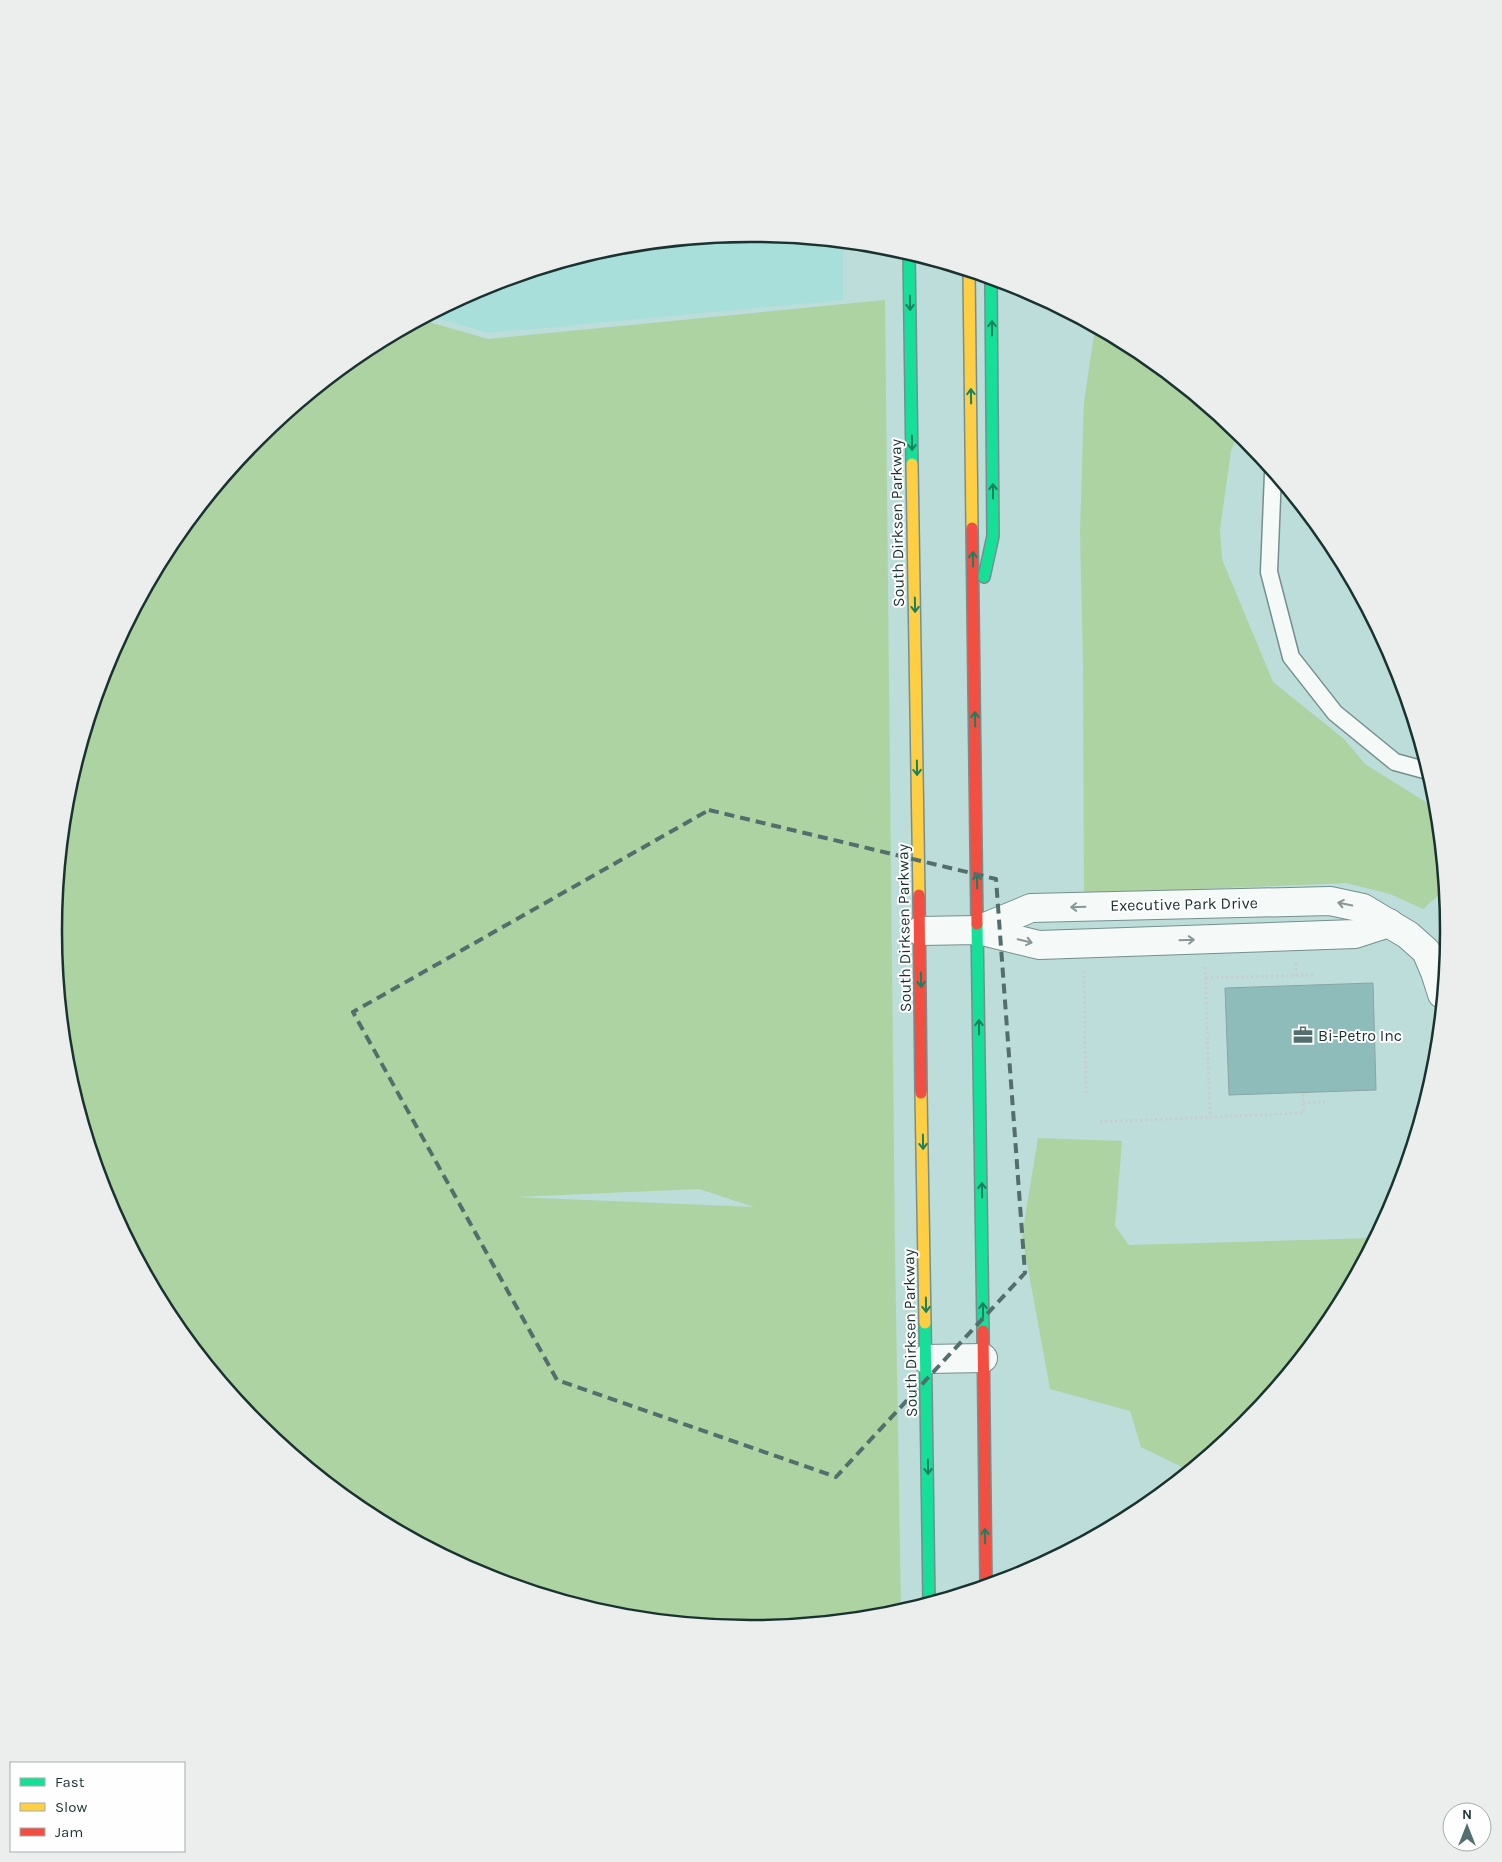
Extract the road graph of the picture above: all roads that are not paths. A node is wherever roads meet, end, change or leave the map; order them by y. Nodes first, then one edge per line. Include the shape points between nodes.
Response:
1 (909, 261) edge
2 (969, 278) edge
3 (991, 286) edge
4 (1273, 482) edge
5 (974, 625) junction
6 (1420, 769) edge
7 (1389, 923) junction
8 (978, 930) junction
9 (920, 931) junction
10 (1438, 980) edge
11 (983, 1358) junction
12 (926, 1359) junction
13 (986, 1578) edge
14 (929, 1596) edge

1 -> 9 main road, South Dirksen Parkway
5 -> 2 main road
5 -> 3 main road via 993,536
4 - 6 lane via 1269,572 1291,657 1335,713 1394,762
8 -> 5 main road
8 -> 7 street, Executive Park Drive via 1039,945 1355,934
7 -> 8 street, Executive Park Drive via 1363,908 1330,901 1031,908
7 - 10 street, Executive Park Drive via 1426,951
8 - 9 street, Executive Park Drive
11 -> 8 main road
9 -> 12 main road, South Dirksen Parkway
11 - 12 street
13 -> 11 main road
12 -> 14 main road, South Dirksen Parkway

